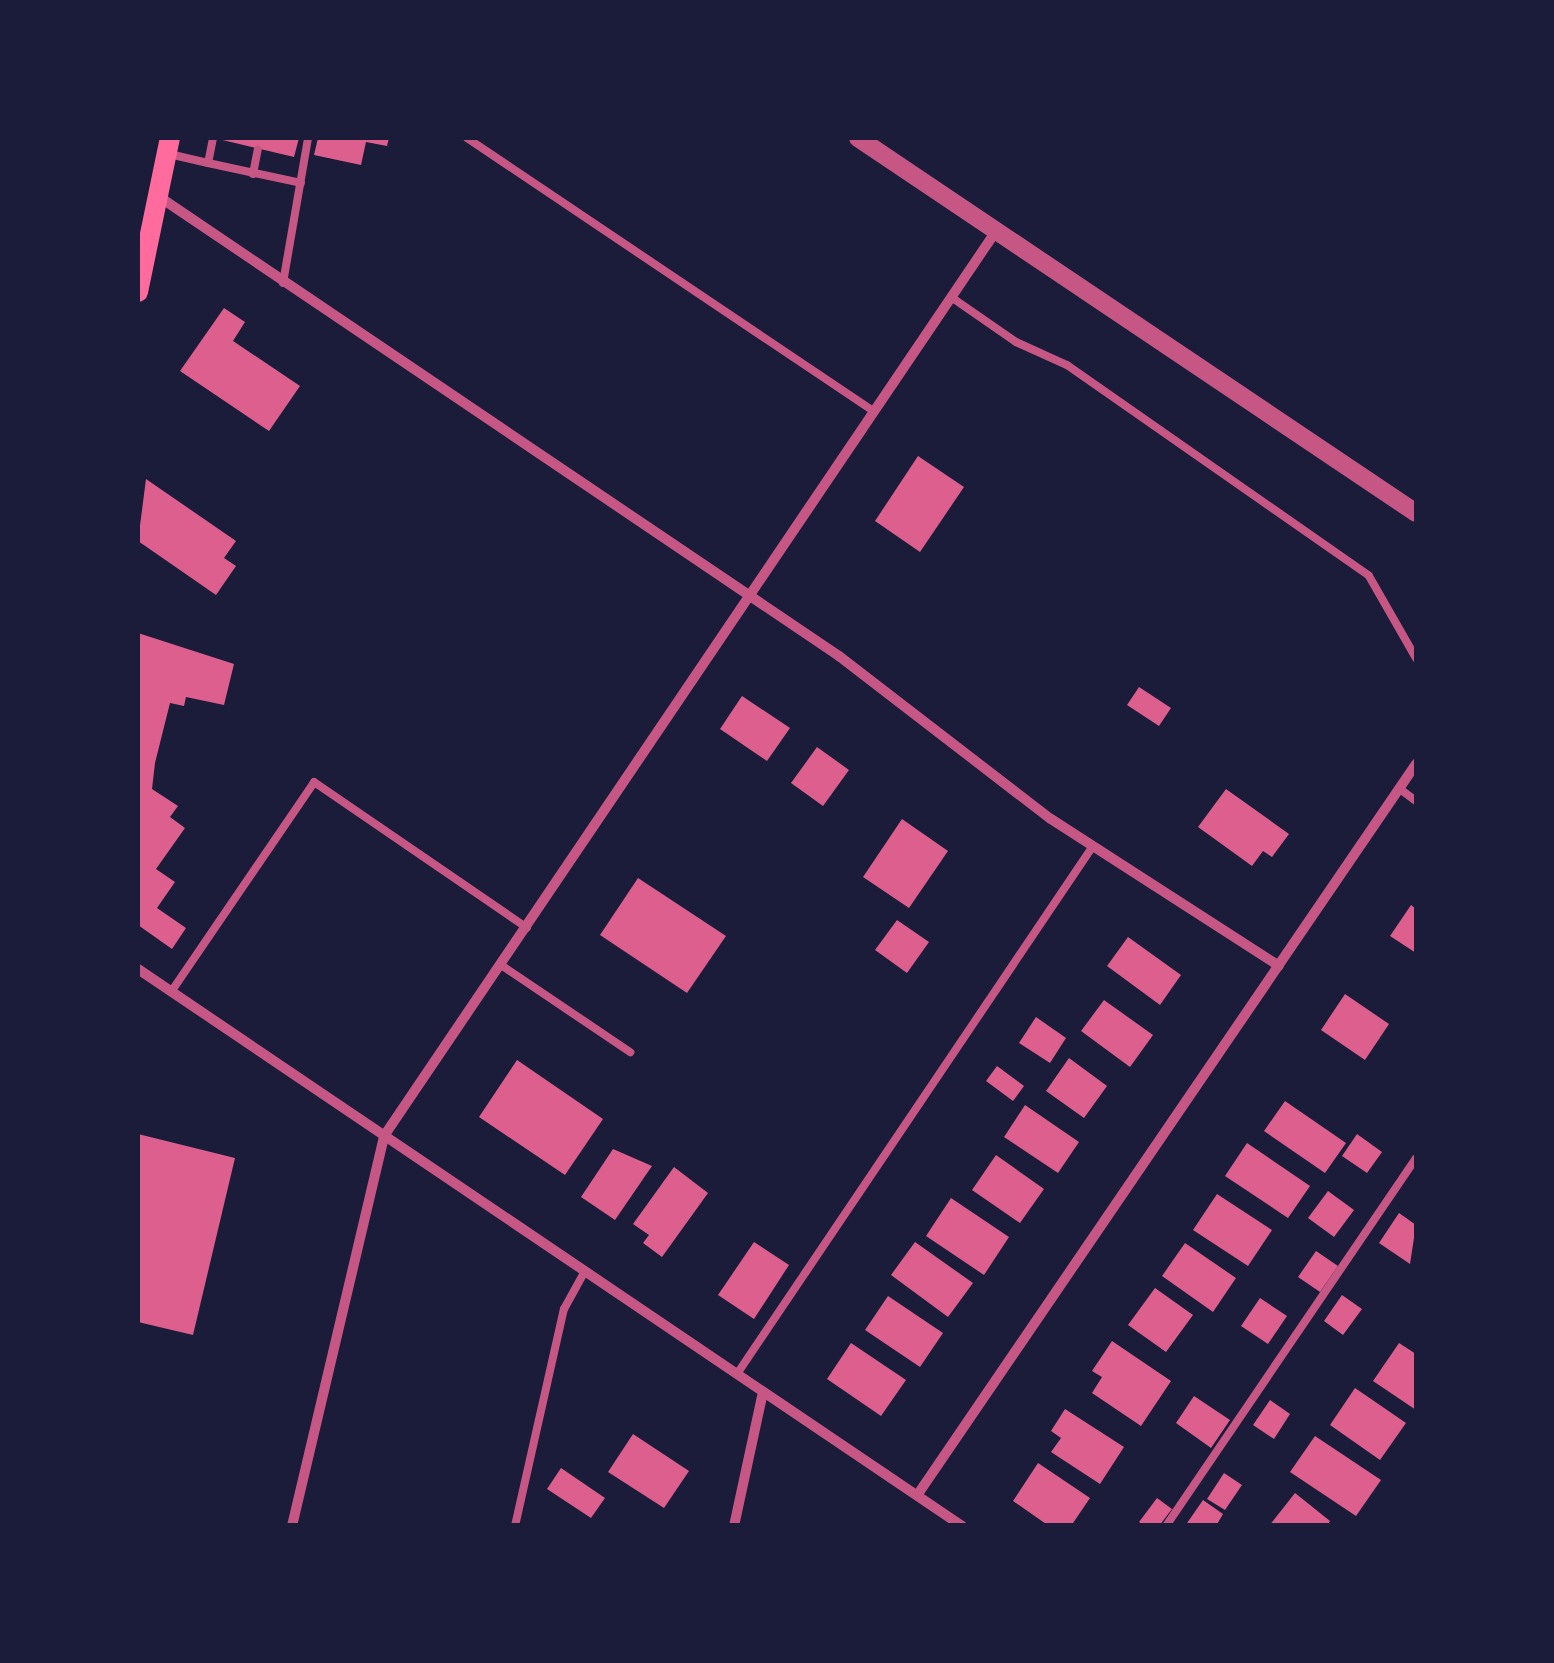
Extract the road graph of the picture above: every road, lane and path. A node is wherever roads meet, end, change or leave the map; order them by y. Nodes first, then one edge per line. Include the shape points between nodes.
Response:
1 (213, 138) edge
2 (308, 138) edge
3 (466, 138) edge
4 (858, 138) edge
5 (168, 145) edge
6 (258, 149) dead end
7 (208, 163) junction
8 (254, 174) junction
9 (301, 183) junction
10 (157, 196) junction
11 (996, 231) junction
12 (142, 243) edge
13 (283, 282) junction
14 (138, 292) edge
15 (951, 297) junction
16 (874, 411) junction
17 (1416, 513) edge
18 (746, 598) junction
19 (1416, 658) edge
20 (1416, 764) edge
21 (1400, 788) junction
22 (1416, 801) edge
23 (1093, 846) junction
24 (526, 928) junction
25 (501, 966) junction
26 (1279, 966) junction
27 (138, 969) edge
28 (171, 992) junction
29 (630, 1052) dead end
30 (384, 1136) junction
31 (1416, 1158) edge
32 (585, 1271) junction
33 (737, 1374) junction
34 (763, 1392) junction
35 (918, 1494) junction
36 (292, 1526) edge
37 (514, 1526) edge
38 (734, 1526) edge
39 (962, 1526) edge
40 (1166, 1526) edge

1 - 7 lane
2 - 9 lane
3 - 16 lane
4 - 11 street
5 - 7 lane
5 - 10 main road
6 - 8 lane
7 - 8 lane
8 - 9 lane
9 - 13 lane
10 - 12 main road
10 - 13 street
11 - 15 street
11 - 17 street
12 - 14 main road
13 - 18 street
15 - 16 street
15 - 19 lane via 1016,342 1066,365 1369,576
16 - 18 street
18 - 23 street via 838,656 971,762
18 - 24 street
20 - 21 street
21 - 22 lane
21 - 26 street
23 - 26 street
23 - 33 lane
24 - 25 street
24 - 28 lane via 314,782
25 - 29 lane
25 - 30 street
26 - 35 street
27 - 28 street
28 - 30 street
30 - 32 street
30 - 36 street
31 - 40 lane
32 - 33 street
32 - 37 lane via 564,1309
33 - 34 street
34 - 35 street
34 - 38 street
35 - 39 street

